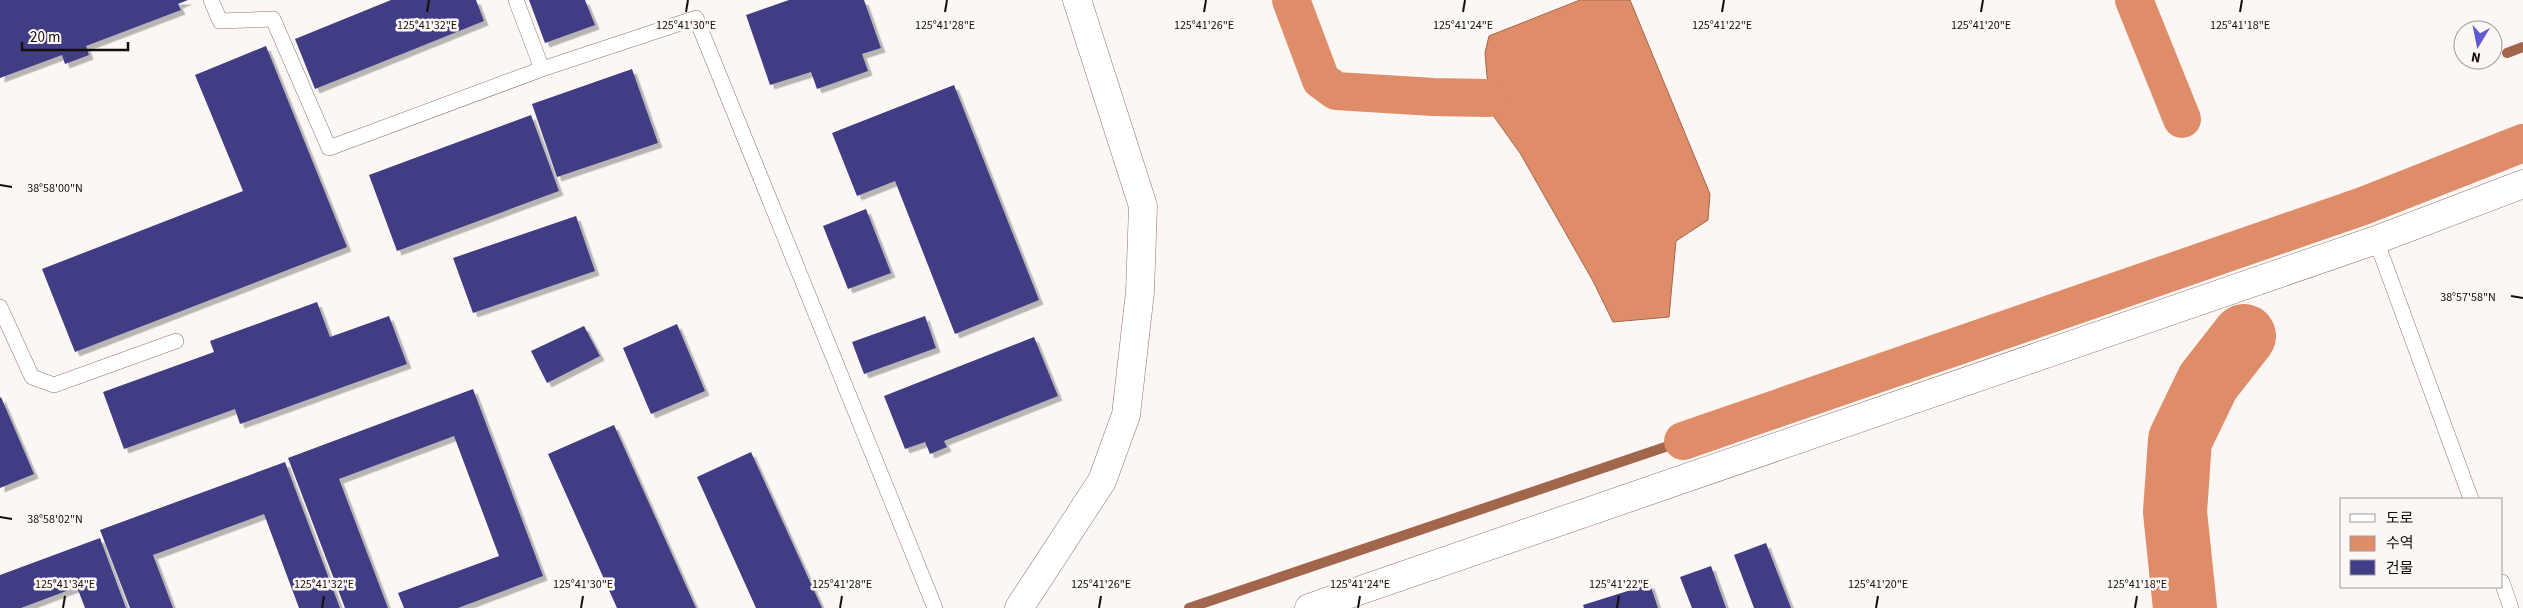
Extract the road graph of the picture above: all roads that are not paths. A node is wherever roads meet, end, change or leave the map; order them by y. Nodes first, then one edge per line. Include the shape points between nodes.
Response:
1 (211, 0) edge
2 (516, 0) edge
3 (1077, 0) edge
4 (542, 69) junction
5 (2523, 184) edge
6 (2376, 240) junction
7 (0, 307) edge
8 (176, 341) dead end
9 (2471, 498) edge
10 (2503, 585) edge
11 (935, 608) edge
12 (1019, 608) edge
13 (1309, 608) edge
14 (2511, 608) edge

1 - 4 lane via 220,21 273,19 329,148
2 - 4 lane
3 - 12 main road via 1142,206 1140,292 1126,415 1102,481
4 - 11 lane via 696,18
5 - 6 main road
6 - 9 lane
6 - 13 main road
7 - 8 lane via 32,377 54,385
10 - 14 lane

